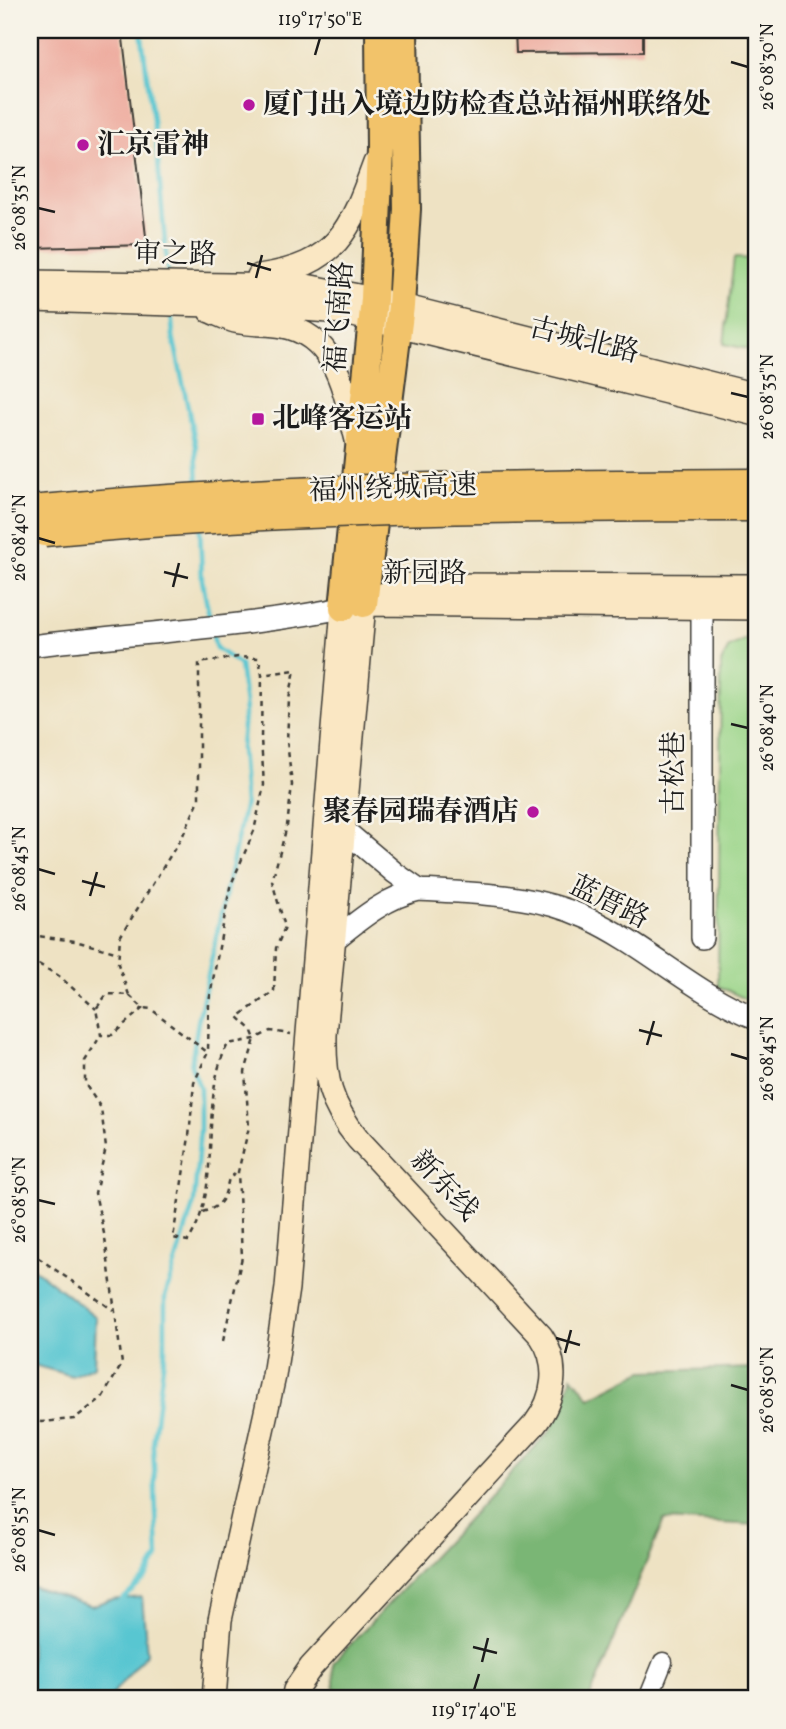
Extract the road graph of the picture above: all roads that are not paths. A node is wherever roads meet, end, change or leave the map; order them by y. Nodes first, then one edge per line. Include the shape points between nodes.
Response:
1 (379, 30) edge
2 (404, 30) edge
3 (380, 150) junction
4 (30, 282) edge
5 (139, 294) junction
6 (194, 295) junction
7 (30, 300) edge
8 (373, 309) junction
9 (400, 316) junction
10 (756, 395) edge
11 (756, 414) edge
12 (359, 451) junction
13 (756, 484) edge
14 (756, 506) edge
15 (30, 511) edge
16 (30, 532) edge
17 (756, 586) edge
18 (354, 606) junction
19 (702, 607) junction
20 (756, 608) edge
21 (30, 646) edge
22 (344, 830) junction
23 (419, 890) junction
24 (702, 939) dead end
25 (324, 946) junction
26 (756, 1018) edge
27 (663, 1662) dead end
28 (214, 1699) edge
29 (293, 1699) edge
30 (648, 1699) edge

1 - 3 main road, 福飞南路
2 - 9 main road, 福飞南路 via 407,195
3 - 6 main road via 352,220 337,243 316,260
3 - 8 main road, 福飞南路
4 - 5 main road, 审之路
5 - 6 main road, 审之路
5 - 7 main road, 审之路
6 - 8 main road, 审之路 via 306,286
6 - 12 main road via 234,321 294,328 321,346 339,372
8 - 9 main road, 审之路
8 - 12 main road, 福飞南路
9 - 10 main road, 古城北路
9 - 11 main road, 古城北路
9 - 18 main road, 福飞南路
12 - 18 main road, 福飞南路
13 - 15 highway, 福州绕城高速, bridge via 386,489
14 - 16 highway, 福州绕城高速, bridge via 518,506 237,517
17 - 18 main road, 新园路 via 404,584
18 - 19 main road, 新园路
18 - 21 street via 237,625
18 - 22 main road, 新东线
18 - 25 main road, 新东线
19 - 20 main road, 新园路
19 - 24 street, 古松巷
22 - 23 street
22 - 25 main road, 新东线
23 - 25 street via 377,908
23 - 26 street, 蓝厝路 via 513,897 572,911 718,1000
25 - 28 main road, 新东线 via 307,1036 284,1314 220,1620
25 - 29 main road, 新东线 via 325,1057 337,1110 358,1139 534,1328 551,1353 554,1370 548,1398 535,1424 311,1667
27 - 30 street

